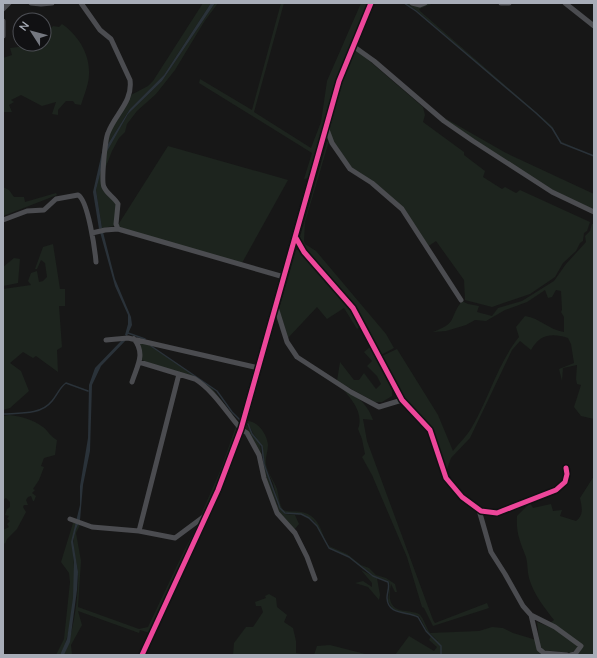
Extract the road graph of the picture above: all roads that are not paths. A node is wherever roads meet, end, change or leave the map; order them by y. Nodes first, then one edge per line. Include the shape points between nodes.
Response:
1 (9, 3) edge
2 (34, 3) edge
3 (52, 3) edge
4 (81, 3) edge
5 (371, 3) edge
6 (412, 3) edge
7 (425, 3) edge
8 (501, 3) edge
9 (509, 3) edge
10 (564, 3) edge
11 (3, 9) edge
12 (3, 21) edge
13 (594, 26) edge
14 (3, 36) edge
15 (353, 46) junction
16 (326, 127) junction
17 (594, 212) edge
18 (3, 220) edge
19 (118, 229) junction
20 (94, 232) junction
21 (296, 238) junction
22 (96, 262) dead end
23 (284, 277) junction
24 (461, 300) dead end
25 (276, 307) junction
26 (131, 338) junction
27 (106, 340) dead end
28 (139, 362) junction
29 (259, 368) junction
30 (179, 374) junction
31 (132, 382) dead end
32 (402, 400) junction
33 (241, 429) junction
34 (566, 468) dead end
35 (479, 510) junction
36 (206, 515) junction
37 (70, 519) dead end
38 (139, 531) junction
39 (315, 579) dead end
40 (531, 615) junction
41 (142, 655) edge
42 (567, 655) edge
43 (571, 655) edge

1 - 11 street
2 - 3 street
4 - 19 street via 100,30 111,39 130,80 131,87 126,103 108,133 102,174 104,187 118,204
5 - 15 street
6 - 7 street
8 - 9 street
10 - 13 street
12 - 14 street
15 - 16 street via 342,72
15 - 17 street via 473,142 552,192
16 - 21 street
16 - 24 street via 332,143 350,169 372,183 402,209
18 - 20 street via 28,211 44,210 56,199 78,194 83,200
19 - 20 street
19 - 23 street
20 - 22 street
21 - 23 street
21 - 32 street via 304,252 353,308
23 - 25 street
25 - 29 street
25 - 32 street via 287,342 297,357 379,407
26 - 27 street
26 - 28 street via 140,348
26 - 29 street
28 - 30 street
28 - 31 street
29 - 33 street
30 - 33 street via 195,379 205,386
30 - 38 street
32 - 35 street via 430,430 437,455 450,484 457,493
33 - 36 street
33 - 39 street via 250,437 259,455 275,509 298,538
34 - 35 street via 565,482 556,490 497,513
35 - 40 street via 491,552
36 - 38 street via 179,537
36 - 41 street
37 - 38 street via 92,527
40 - 42 street via 539,649 544,653
40 - 43 street via 555,627 581,646

